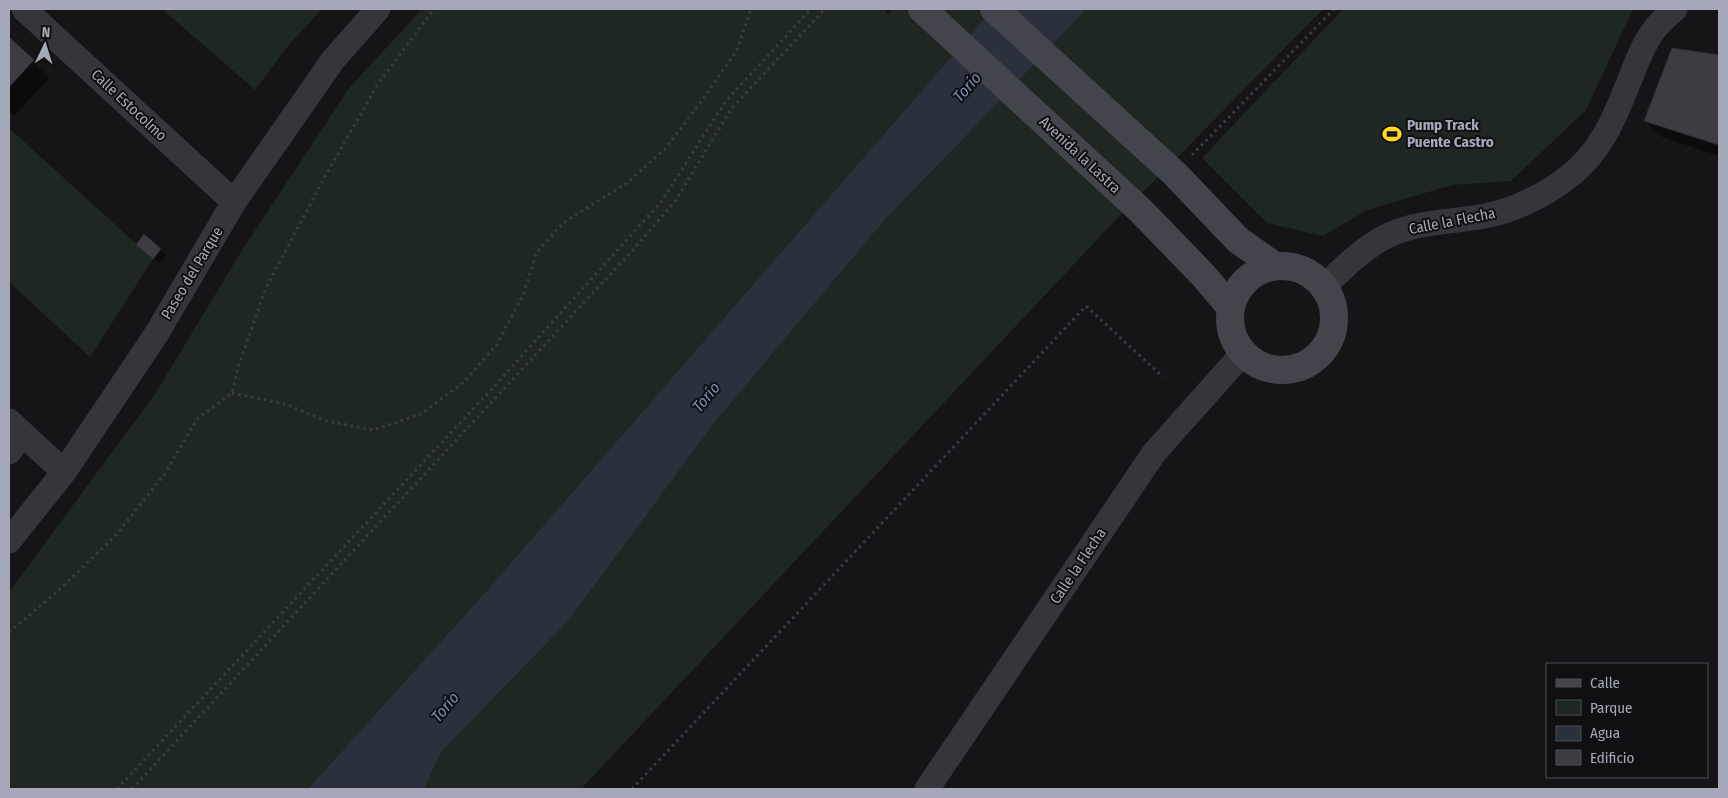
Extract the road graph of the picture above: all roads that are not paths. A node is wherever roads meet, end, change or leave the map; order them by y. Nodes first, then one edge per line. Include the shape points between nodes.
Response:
1 (24, 9) edge
2 (378, 9) edge
3 (922, 9) edge
4 (994, 9) edge
5 (1675, 9) edge
6 (234, 202) junction
7 (1275, 266) junction
8 (1324, 287) junction
9 (1231, 308) junction
10 (1243, 353) junction
11 (14, 435) edge
12 (64, 472) junction
13 (9, 541) edge
14 (927, 789) edge

1 - 6 street, Calle Estocolmo
2 - 6 street, Paseo del Parque via 333,60
3 - 9 main road, Avenida la Lastra via 1140,210
4 - 7 main road via 1182,167 1238,240
5 - 8 street, Calle la Flecha via 1642,48 1610,128 1592,155 1567,178 1509,210 1435,222 1390,235 1354,258
6 - 12 street, Paseo del Parque via 157,333
7 - 8 main road via 1303,270
7 - 9 main road via 1246,280 1236,293
8 - 10 main road via 1332,301 1334,330 1320,355 1309,364 1282,371 1254,362
9 - 10 main road via 1234,340
10 - 14 street, Calle la Flecha via 1154,453
11 - 12 street
12 - 13 street, Paseo del Parque

